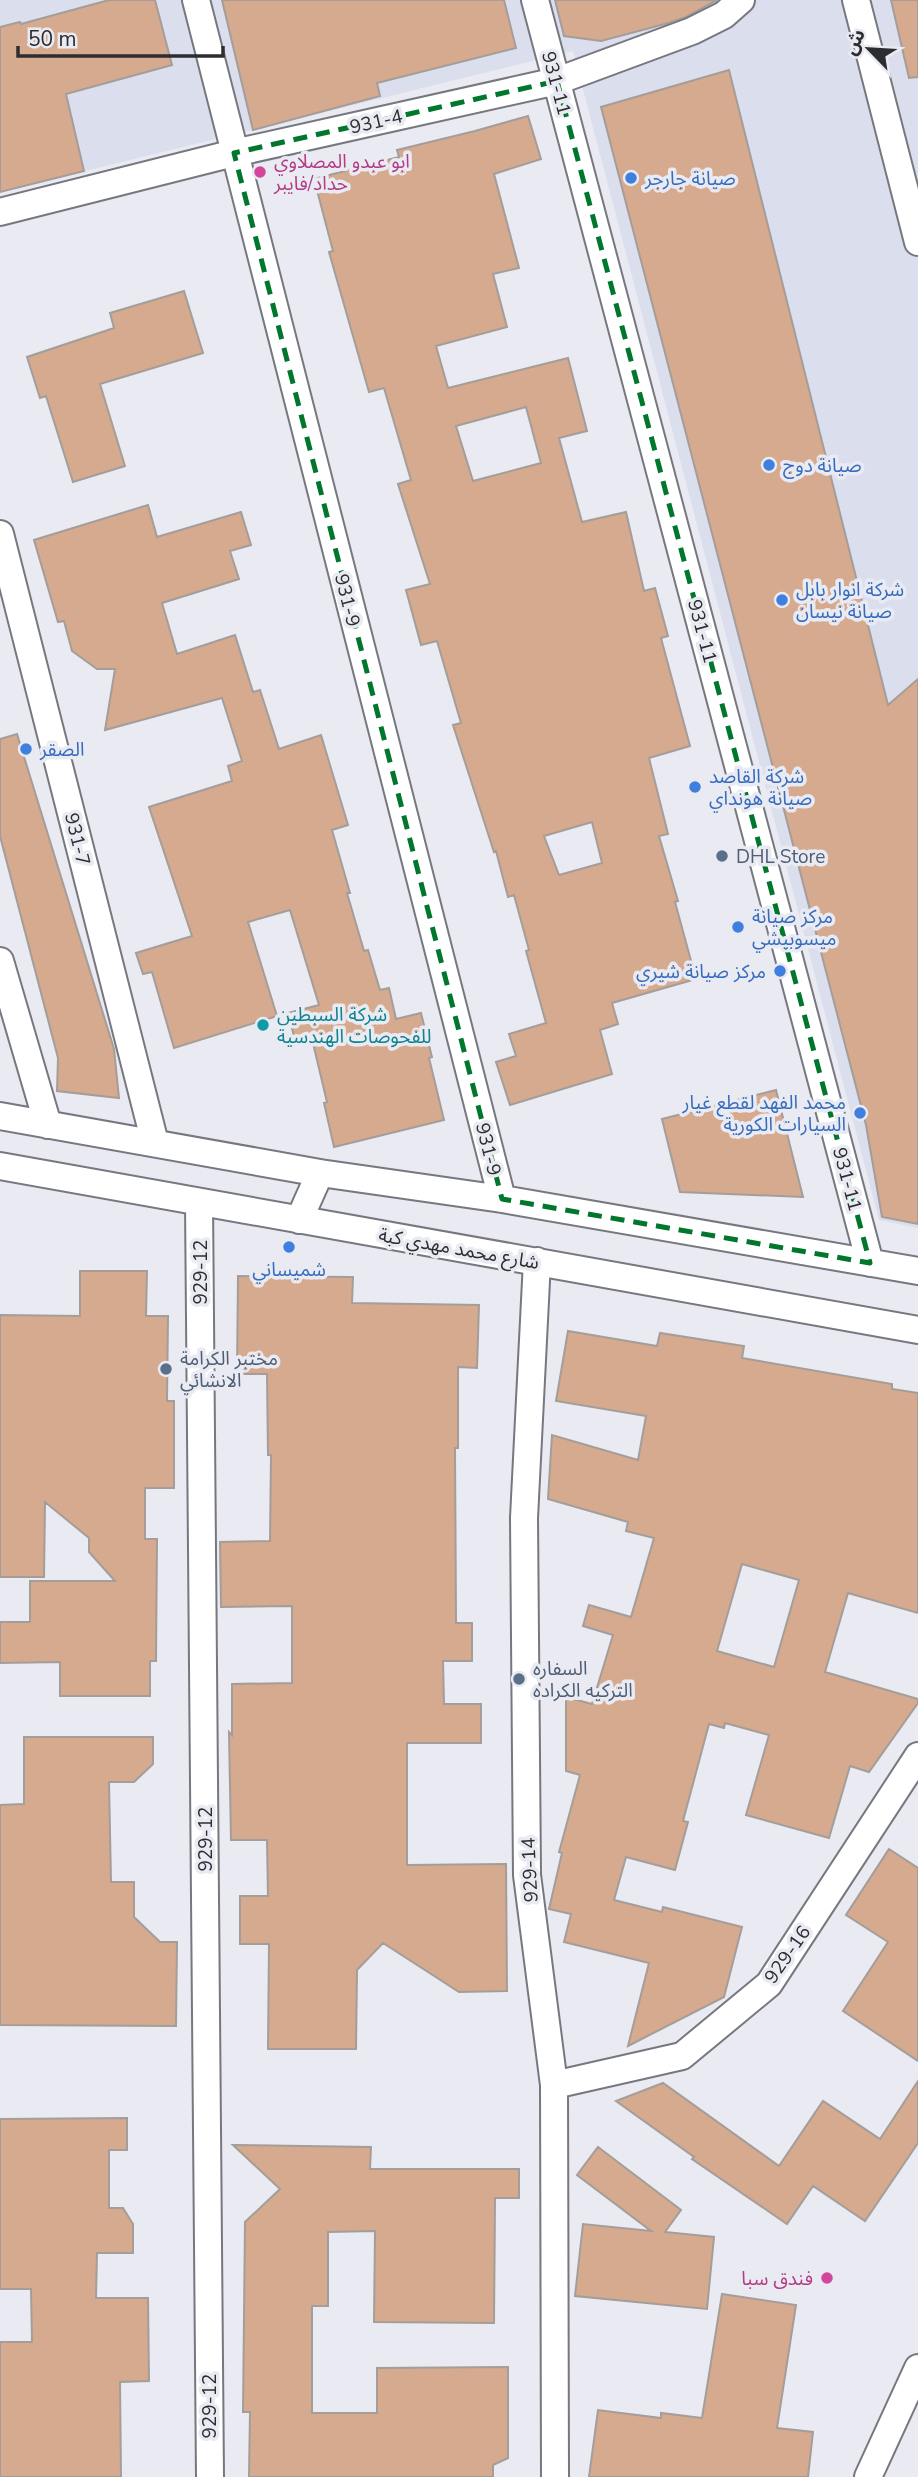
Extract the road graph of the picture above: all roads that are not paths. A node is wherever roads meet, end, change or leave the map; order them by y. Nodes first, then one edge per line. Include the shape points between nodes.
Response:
1 (196, 0) edge
2 (535, 0) edge
3 (741, 0) edge
4 (856, 0) edge
5 (557, 81) junction
6 (234, 153) junction
7 (0, 212) edge
8 (918, 242) edge
9 (0, 534) edge
10 (0, 961) edge
11 (0, 1116) edge
12 (48, 1125) junction
13 (155, 1143) junction
14 (0, 1166) edge
15 (320, 1173) junction
16 (502, 1199) junction
17 (199, 1202) junction
18 (299, 1220) junction
19 (537, 1261) junction
20 (870, 1263) junction
21 (918, 1271) edge
22 (918, 1330) edge
23 (918, 1756) edge
24 (554, 2085) junction
25 (918, 2368) edge
26 (210, 2477) edge
27 (555, 2477) edge
28 (868, 2477) edge

1 - 6 street, 931-9
2 - 5 street, 931-11
3 - 5 street, 931-4 via 724,15 692,31
4 - 8 street
5 - 6 street, 931-4
5 - 20 street, 931-11
6 - 7 street, 931-4
6 - 16 street, 931-9
9 - 13 street, 931-7
10 - 12 street
11 - 12 street
12 - 13 street
13 - 15 street
14 - 17 street, شارع محمد مهدي كبة
15 - 16 street
15 - 18 street
16 - 20 street
17 - 18 street, شارع محمد مهدي كبة
17 - 26 street, 929-12
18 - 19 street, شارع محمد مهدي كبة
19 - 22 street, شارع محمد مهدي كبة
19 - 24 street, 929-14 via 524,1518 527,1875
20 - 21 street
23 - 24 street, 929-16 via 769,1984 682,2056
24 - 27 street, 929-14
25 - 28 street

